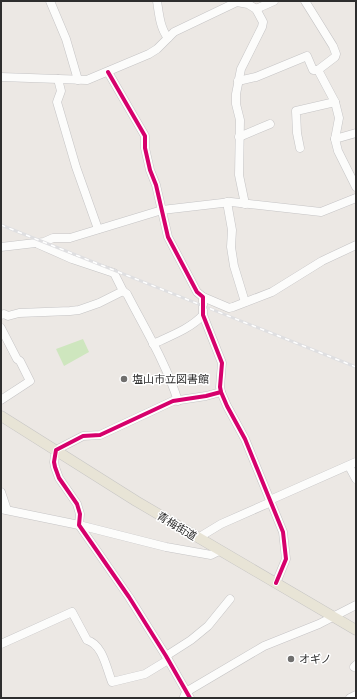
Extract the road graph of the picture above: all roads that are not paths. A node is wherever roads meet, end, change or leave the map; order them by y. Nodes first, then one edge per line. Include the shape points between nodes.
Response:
1 (50, 1) edge
2 (157, 1) edge
3 (274, 1) edge
4 (305, 1) edge
5 (248, 3) edge
6 (256, 9) junction
7 (168, 38) junction
8 (318, 70) junction
9 (108, 72) junction
10 (1, 77) edge
11 (58, 79) junction
12 (78, 80) junction
13 (238, 81) junction
14 (335, 102) junction
15 (270, 124) dead end
16 (356, 133) edge
17 (239, 137) junction
18 (335, 139) junction
19 (300, 148) dead end
20 (356, 187) edge
21 (356, 198) edge
22 (227, 202) junction
23 (245, 204) junction
24 (162, 210) junction
25 (98, 229) junction
26 (37, 243) junction
27 (356, 245) edge
28 (1, 248) edge
29 (123, 291) junction
30 (203, 297) junction
31 (245, 302) junction
32 (1, 315) edge
33 (202, 315) junction
34 (1, 328) edge
35 (153, 344) junction
36 (221, 392) junction
37 (1, 400) edge
38 (178, 400) junction
39 (1, 416) edge
40 (56, 450) junction
41 (352, 464) edge
42 (356, 479) edge
43 (1, 492) edge
44 (271, 501) junction
45 (4, 510) edge
46 (79, 525) junction
47 (198, 538) junction
48 (220, 551) junction
49 (276, 583) junction
50 (230, 599) dead end
51 (356, 605) edge
52 (334, 616) junction
53 (356, 630) edge
54 (1, 644) edge
55 (167, 658) junction
56 (186, 696) edge
57 (356, 696) edge
58 (350, 698) edge

1 - 12 street via 66,39
2 - 7 street via 160,22
3 - 6 street
4 - 8 street via 336,54
5 - 6 street
5 - 7 street via 237,2 185,26
6 - 13 street via 263,22 262,27
7 - 9 street via 157,49
8 - 13 street via 313,70 307,56 256,77
8 - 14 street
9 - 12 street via 87,80
9 - 24 street via 145,136 150,170
10 - 11 street
11 - 12 street
11 - 25 street via 61,91 57,102
13 - 17 street via 236,104 240,120
14 - 18 street via 339,118
14 - 19 street via 296,112
15 - 17 street
16 - 18 street
17 - 23 street via 239,175
18 - 20 street via 338,151
21 - 23 street via 321,212
22 - 23 street
22 - 24 street
22 - 31 street via 234,266
24 - 25 street
24 - 30 street via 168,237 197,292
25 - 26 street via 70,238 53,238
26 - 28 street
26 - 29 street via 114,273
27 - 31 street via 322,261 272,292
29 - 32 street via 79,310
29 - 35 street via 127,294
30 - 31 street via 229,308
30 - 33 street
33 - 35 street via 183,330
33 - 36 street via 222,363
34 - 37 street via 30,381
35 - 38 street
36 - 38 street
36 - 44 street via 245,439
38 - 40 street via 100,435 83,436
39 - 40 main road, 青梅街道
40 - 46 street via 55,467 59,478 77,504 80,514
40 - 47 main road, 青梅街道
41 - 42 street
41 - 44 street
43 - 45 street
44 - 47 street via 221,524
44 - 49 street via 283,532 287,555
45 - 46 street
46 - 48 street via 203,554 211,555
46 - 55 street via 130,597
47 - 48 main road, 青梅街道
48 - 49 main road, 青梅街道
49 - 52 main road, 青梅街道
50 - 55 street via 208,626
51 - 52 street
52 - 53 main road, 青梅街道
52 - 56 street via 264,646
54 - 55 street via 72,612 87,640 94,642 100,651 112,682 145,674
55 - 56 street
57 - 58 street

